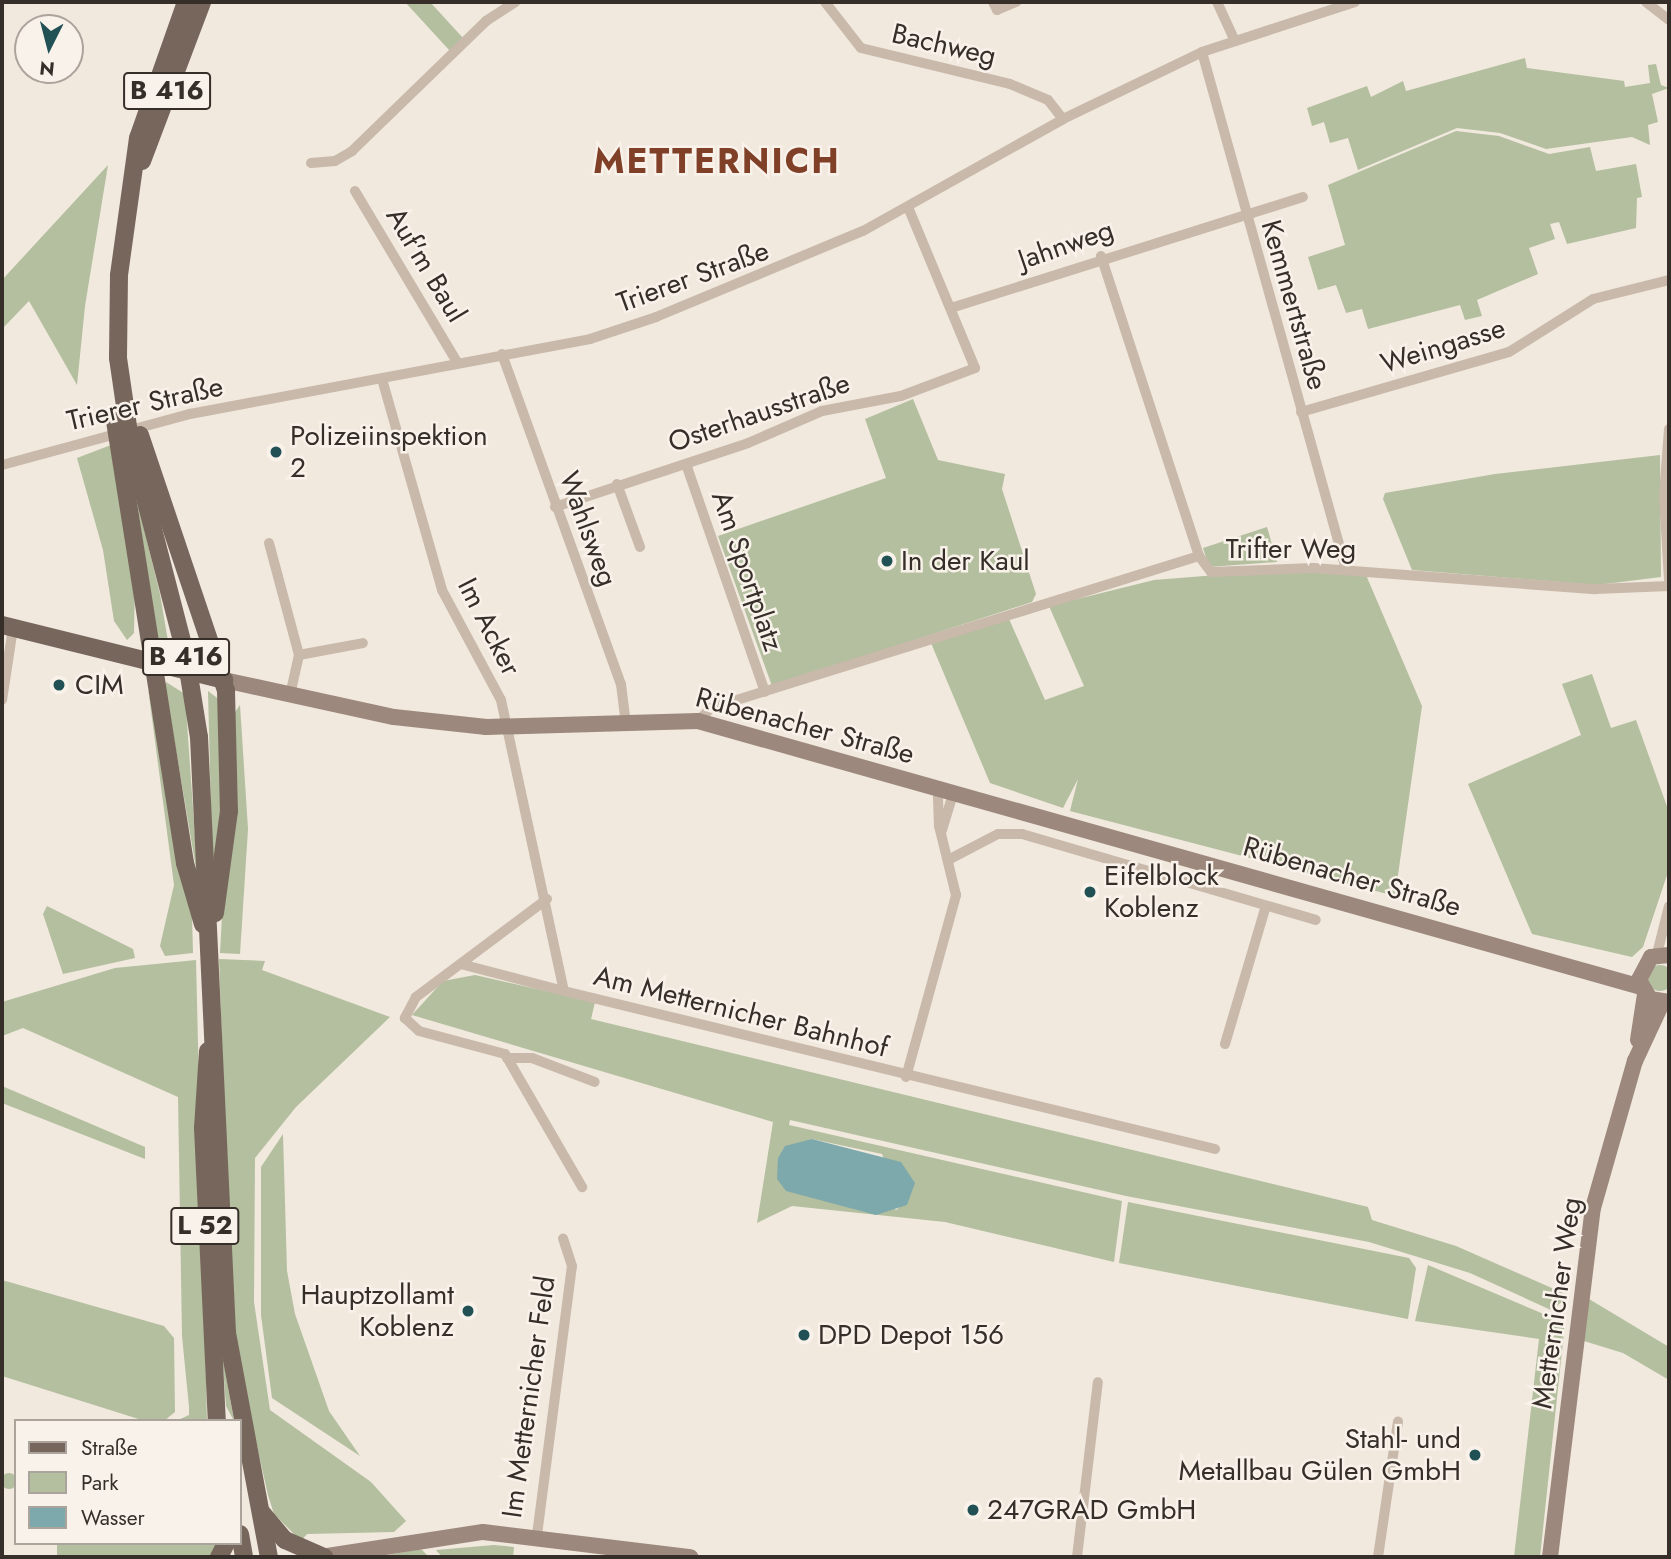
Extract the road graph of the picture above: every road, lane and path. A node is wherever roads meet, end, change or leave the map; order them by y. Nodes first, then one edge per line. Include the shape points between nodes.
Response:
1 (186, 2) edge
2 (202, 2) edge
3 (515, 2) edge
4 (825, 2) edge
5 (993, 2) edge
6 (1016, 2) edge
7 (1217, 2) edge
8 (1355, 2) edge
9 (1646, 2) edge
10 (1669, 20) edge
11 (1235, 41) junction
12 (1202, 52) junction
13 (1063, 119) junction
14 (311, 163) dead end
15 (133, 181) junction
16 (355, 191) dead end
17 (1303, 197) dead end
18 (908, 207) junction
19 (1245, 212) junction
20 (1101, 256) junction
21 (1669, 280) edge
22 (951, 309) junction
23 (502, 354) junction
24 (457, 362) junction
25 (382, 379) junction
26 (121, 384) junction
27 (1301, 412) junction
28 (1669, 429) edge
29 (686, 464) junction
30 (2, 465) edge
31 (617, 484) junction
32 (555, 507) junction
33 (269, 543) dead end
34 (640, 547) dead end
35 (1199, 556) junction
36 (1346, 569) junction
37 (1669, 579) edge
38 (1669, 586) edge
39 (7, 626) edge
40 (363, 643) dead end
41 (299, 655) junction
42 (152, 663) junction
43 (224, 680) junction
44 (765, 692) junction
45 (290, 695) junction
46 (2, 700) edge
47 (698, 720) junction
48 (626, 722) junction
49 (507, 728) junction
50 (946, 791) junction
51 (948, 860) junction
52 (547, 899) junction
53 (1266, 905) junction
54 (1669, 906) edge
55 (1316, 920) dead end
56 (208, 936) junction
57 (1663, 954) edge
58 (460, 964) junction
59 (1642, 967) junction
60 (1582, 968) junction
61 (564, 991) junction
62 (1643, 991) junction
63 (1666, 1002) edge
64 (210, 1041) junction
65 (1225, 1044) dead end
66 (507, 1058) junction
67 (1635, 1061) junction
68 (906, 1077) junction
69 (595, 1082) dead end
70 (1215, 1149) dead end
71 (582, 1187) dead end
72 (563, 1238) dead end
73 (1098, 1382) dead end
74 (216, 1416) edge
75 (1398, 1421) dead end
76 (259, 1510) junction
77 (537, 1535) junction
78 (269, 1557) edge
79 (323, 1557) edge
80 (690, 1557) edge
81 (1077, 1557) edge
82 (1378, 1557) edge
83 (1550, 1557) edge

1 - 15 main road, B 416 via 144,116
2 - 15 main road, B 416
3 - 14 street via 352,151 335,161
4 - 13 street, Bachweg via 860,48 1010,84 1048,100
5 - 6 street via 997,10
7 - 11 street
8 - 11 street, Trierer Straße
9 - 10 street
11 - 12 street, Trierer Straße
12 - 13 street, Trierer Straße
12 - 19 street, Kemmertstraße
13 - 18 street, Trierer Straße
15 - 26 main road, B 416 via 118,297
16 - 24 street, Auf'm Baul
17 - 19 street, Jahnweg
18 - 22 street
18 - 23 street, Trierer Straße via 803,259 656,317 590,339
19 - 20 street, Jahnweg
19 - 27 street, Kemmertstraße
20 - 22 street, Jahnweg
20 - 35 street
21 - 27 street, Weingasse via 1593,299 1509,352
22 - 29 street, Osterhausstraße via 975,368 901,396 821,411
23 - 24 street, Trierer Straße
23 - 32 street, Wahlsweg
24 - 25 street, Trierer Straße
25 - 30 street, Trierer Straße via 153,423
25 - 49 street, Im Acker via 442,590 492,678
26 - 42 main road, B 416 via 115,419
26 - 43 main road
26 - 56 main road, B 416 via 194,701
27 - 36 street, Kemmertstraße
28 - 37 street via 1664,496
29 - 31 street, Osterhausstraße
29 - 44 street, Am Sportplatz
31 - 32 street, Osterhausstraße
31 - 34 street
32 - 48 street, Wahlsweg via 621,684
33 - 41 street
35 - 36 street, Trifter Weg via 1211,572
35 - 44 street, Trifter Weg
36 - 38 street, Trifter Weg via 1595,589
39 - 42 main road, Rübenacher Straße / B 416
39 - 46 street
40 - 41 street
41 - 45 street
42 - 43 main road, Rübenacher Straße / B 416
42 - 56 main road, L 52 via 185,863
43 - 45 main road, Rübenacher Straße
43 - 56 main road, L 52 via 227,836
44 - 47 street, Trifter Weg via 711,708
45 - 49 main road, Rübenacher Straße via 417,720
47 - 48 main road, Rübenacher Straße
47 - 50 main road, Rübenacher Straße
48 - 49 main road, Rübenacher Straße
49 - 52 street, Im Acker
50 - 51 street, Am Metternicher Bahnhof via 942,836
50 - 60 main road, Rübenacher Straße
51 - 53 street, Rübenacher Straße via 1014,833
51 - 68 street, Am Metternicher Bahnhof via 956,904
52 - 58 street
52 - 61 street, Im Acker
53 - 55 street, Rübenacher Straße
53 - 65 street, Rübenacher Straße
54 - 57 street
56 - 64 main road, L 52
57 - 59 main road
58 - 61 street
58 - 66 street via 411,1003 408,1024 497,1048
59 - 60 main road, Rübenacher Straße via 1624,972
59 - 62 main road
60 - 62 main road, Rübenacher Straße
61 - 68 street, Am Metternicher Bahnhof
62 - 63 main road, Rübenacher Straße
62 - 67 main road, Metternicher Weg
63 - 67 main road, Metternicher Weg
64 - 74 main road, L 52 via 203,1128
64 - 76 main road, L 52 via 219,1100 228,1343
66 - 69 street via 532,1058
66 - 71 street
67 - 83 main road, Metternicher Weg via 1587,1237
68 - 70 street, Am Metternicher Bahnhof via 1042,1103
72 - 77 street, Im Metternicher Feld via 572,1266
73 - 81 street
75 - 82 street
76 - 78 main road, L 52
76 - 79 main road via 285,1540
77 - 79 main road via 457,1533
77 - 80 main road, Im Metternicher Feld

